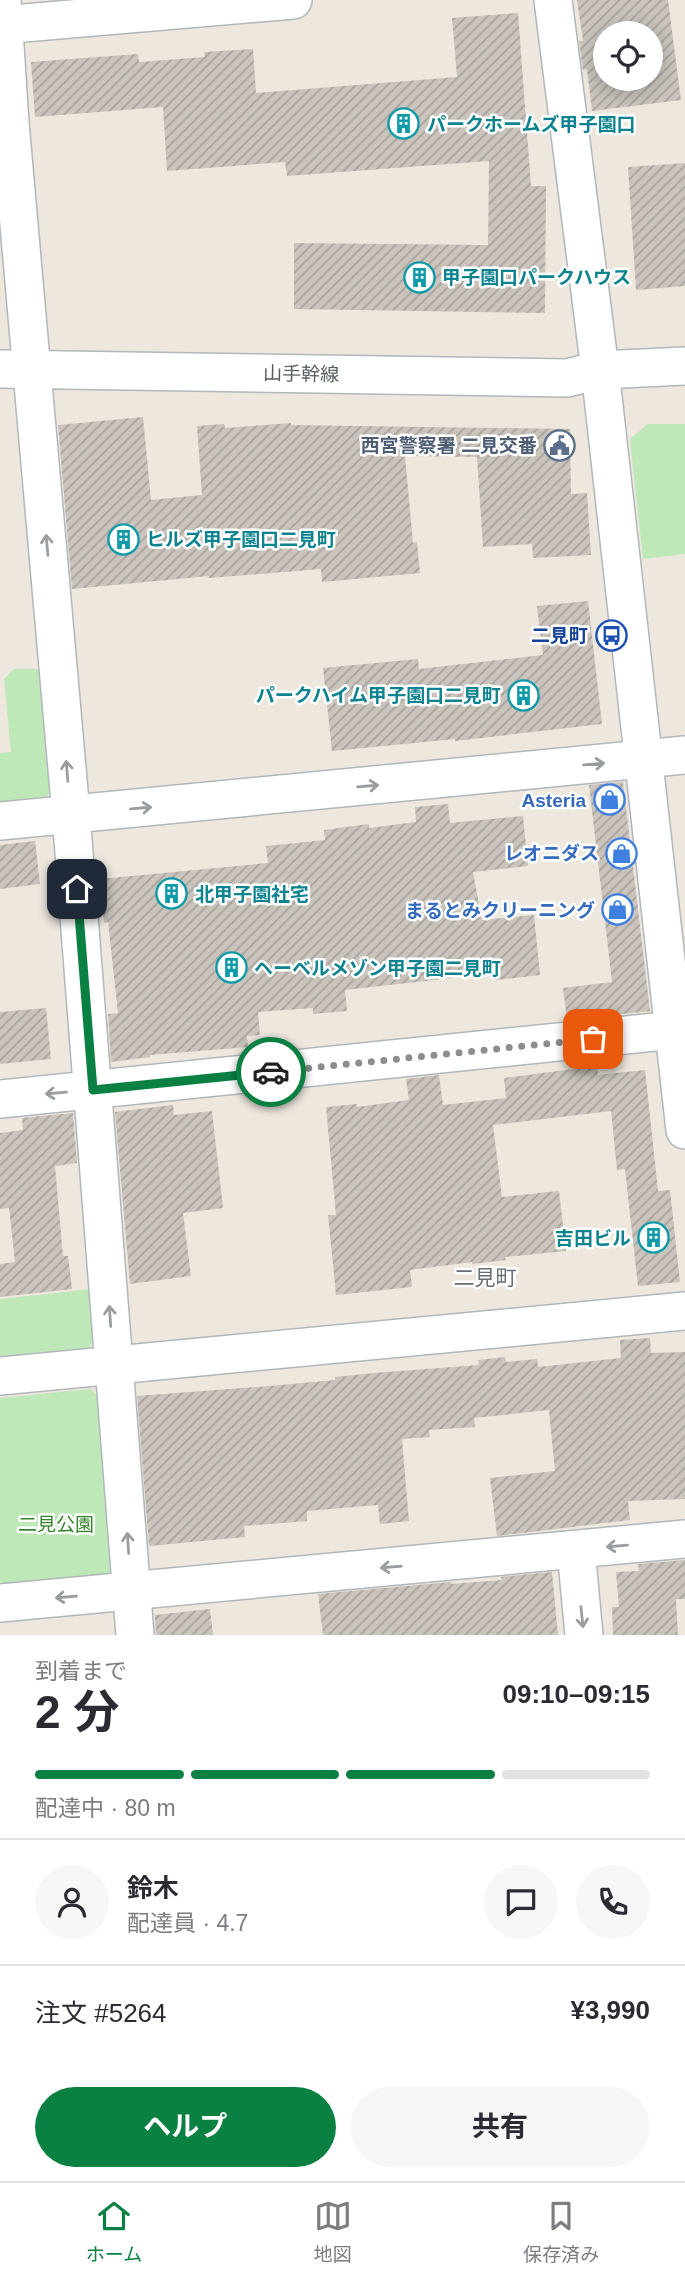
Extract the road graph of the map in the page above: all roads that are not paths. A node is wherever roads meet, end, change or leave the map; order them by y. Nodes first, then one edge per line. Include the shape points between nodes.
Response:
1 (293, 0) edge
2 (553, 0) edge
3 (2, 16) edge
4 (685, 366) edge
5 (16, 369) edge
6 (600, 370) junction
7 (685, 755) edge
8 (645, 759) junction
9 (71, 814) junction
10 (0, 821) edge
11 (679, 1030) edge
12 (93, 1090) junction
13 (0, 1099) edge
14 (685, 1130) edge
15 (685, 1311) edge
16 (114, 1364) junction
17 (0, 1376) edge
18 (685, 1539) edge
19 (576, 1550) junction
20 (131, 1591) junction
21 (0, 1604) edge
22 (135, 1635) edge
23 (584, 1635) edge

1 - 3 street
2 - 6 street
3 - 5 street via 10,123
4 - 6 street, 山手幹線
5 - 6 street, 山手幹線 via 567,378
9 -> 5 street
6 - 8 street
7 - 8 street
9 -> 8 street
8 - 11 street
9 - 10 street
9 - 12 street
11 - 12 street
11 - 14 street
12 -> 13 street
16 -> 12 street
15 - 16 street
16 - 17 street
20 -> 16 street
18 -> 19 street
19 -> 20 street
19 -> 23 street
20 -> 21 street
20 - 22 street

